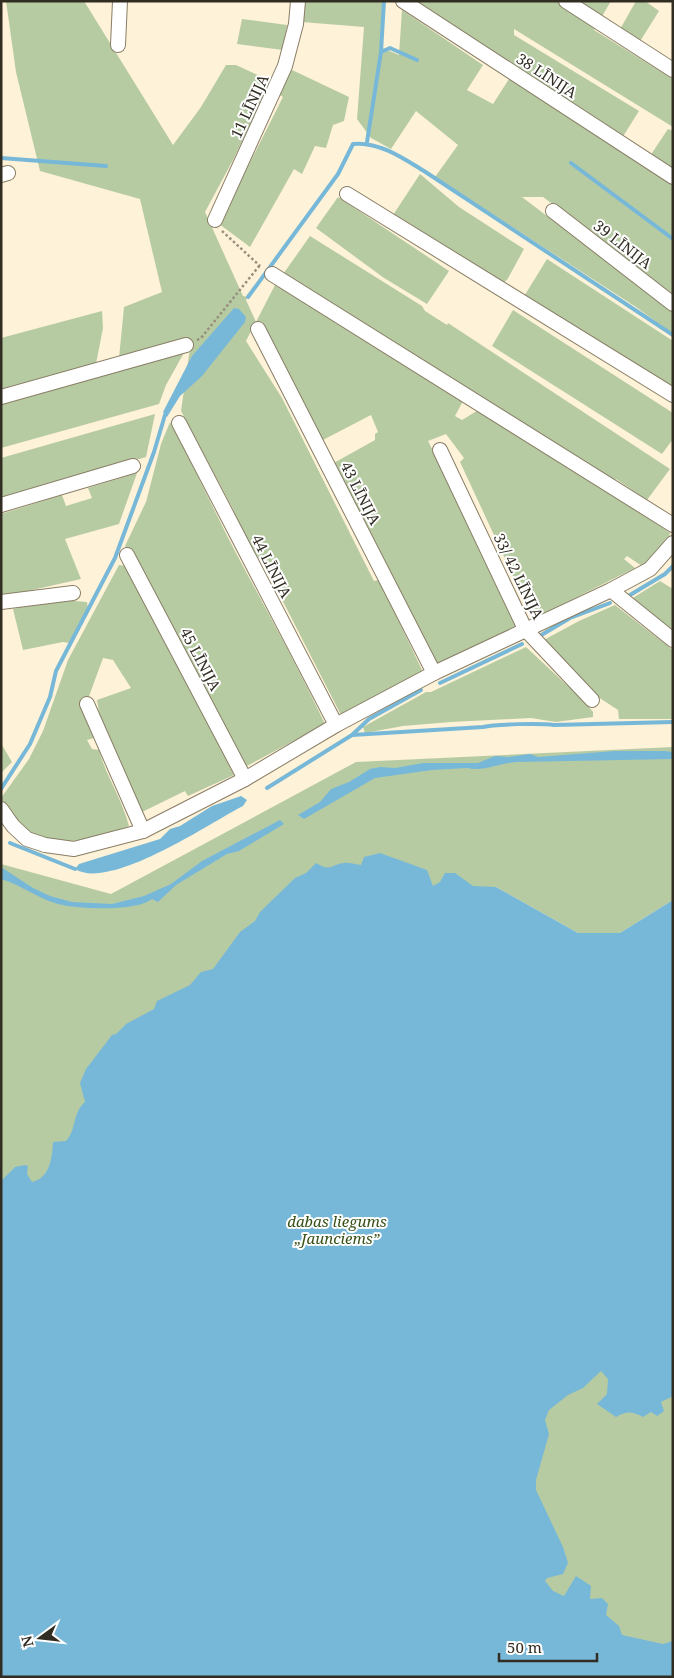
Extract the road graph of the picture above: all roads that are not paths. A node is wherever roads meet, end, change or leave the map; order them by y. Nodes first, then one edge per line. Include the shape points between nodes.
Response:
1 (120, 1) edge
2 (298, 1) edge
3 (403, 1) edge
4 (566, 1) edge
5 (118, 45) dead end
6 (673, 70) edge
7 (673, 177) edge
8 (347, 194) dead end
9 (553, 211) dead end
10 (215, 220) road end
11 (268, 271) road end
12 (673, 304) edge
13 (258, 329) dead end
14 (186, 345) road end
15 (673, 395) edge
16 (1, 397) edge
17 (179, 423) dead end
18 (440, 450) dead end
19 (134, 466) dead end
20 (1, 505) edge
21 (673, 525) edge
22 (673, 543) edge
23 (128, 555) dead end
24 (611, 590) junction
25 (73, 593) dead end
26 (1, 602) edge
27 (526, 629) junction
28 (673, 640) edge
29 (434, 672) junction
30 (592, 700) dead end
31 (87, 704) dead end
32 (336, 725) junction
33 (245, 779) junction
34 (1, 809) edge
35 (143, 831) junction

1 - 5 street
2 - 10 street, 11 LĪNIJA via 296,24 285,66
3 - 7 street, 38 LĪNIJA
4 - 6 street
8 - 15 street
9 - 12 street, 39 LĪNIJA
11 - 21 street
13 - 29 street, 43 LĪNIJA
14 - 16 street
17 - 32 street, 44 LĪNIJA
18 - 27 street, 33/ 42 LĪNIJA
19 - 20 street
22 - 24 street via 650,569
23 - 33 street, 45 LĪNIJA
24 - 27 street
24 - 28 street
25 - 26 street
27 - 29 street
27 - 30 street, 33/ 42 LĪNIJA
29 - 32 street
31 - 35 street
32 - 33 street
33 - 35 street
34 - 35 street via 26,839 44,845 74,849

